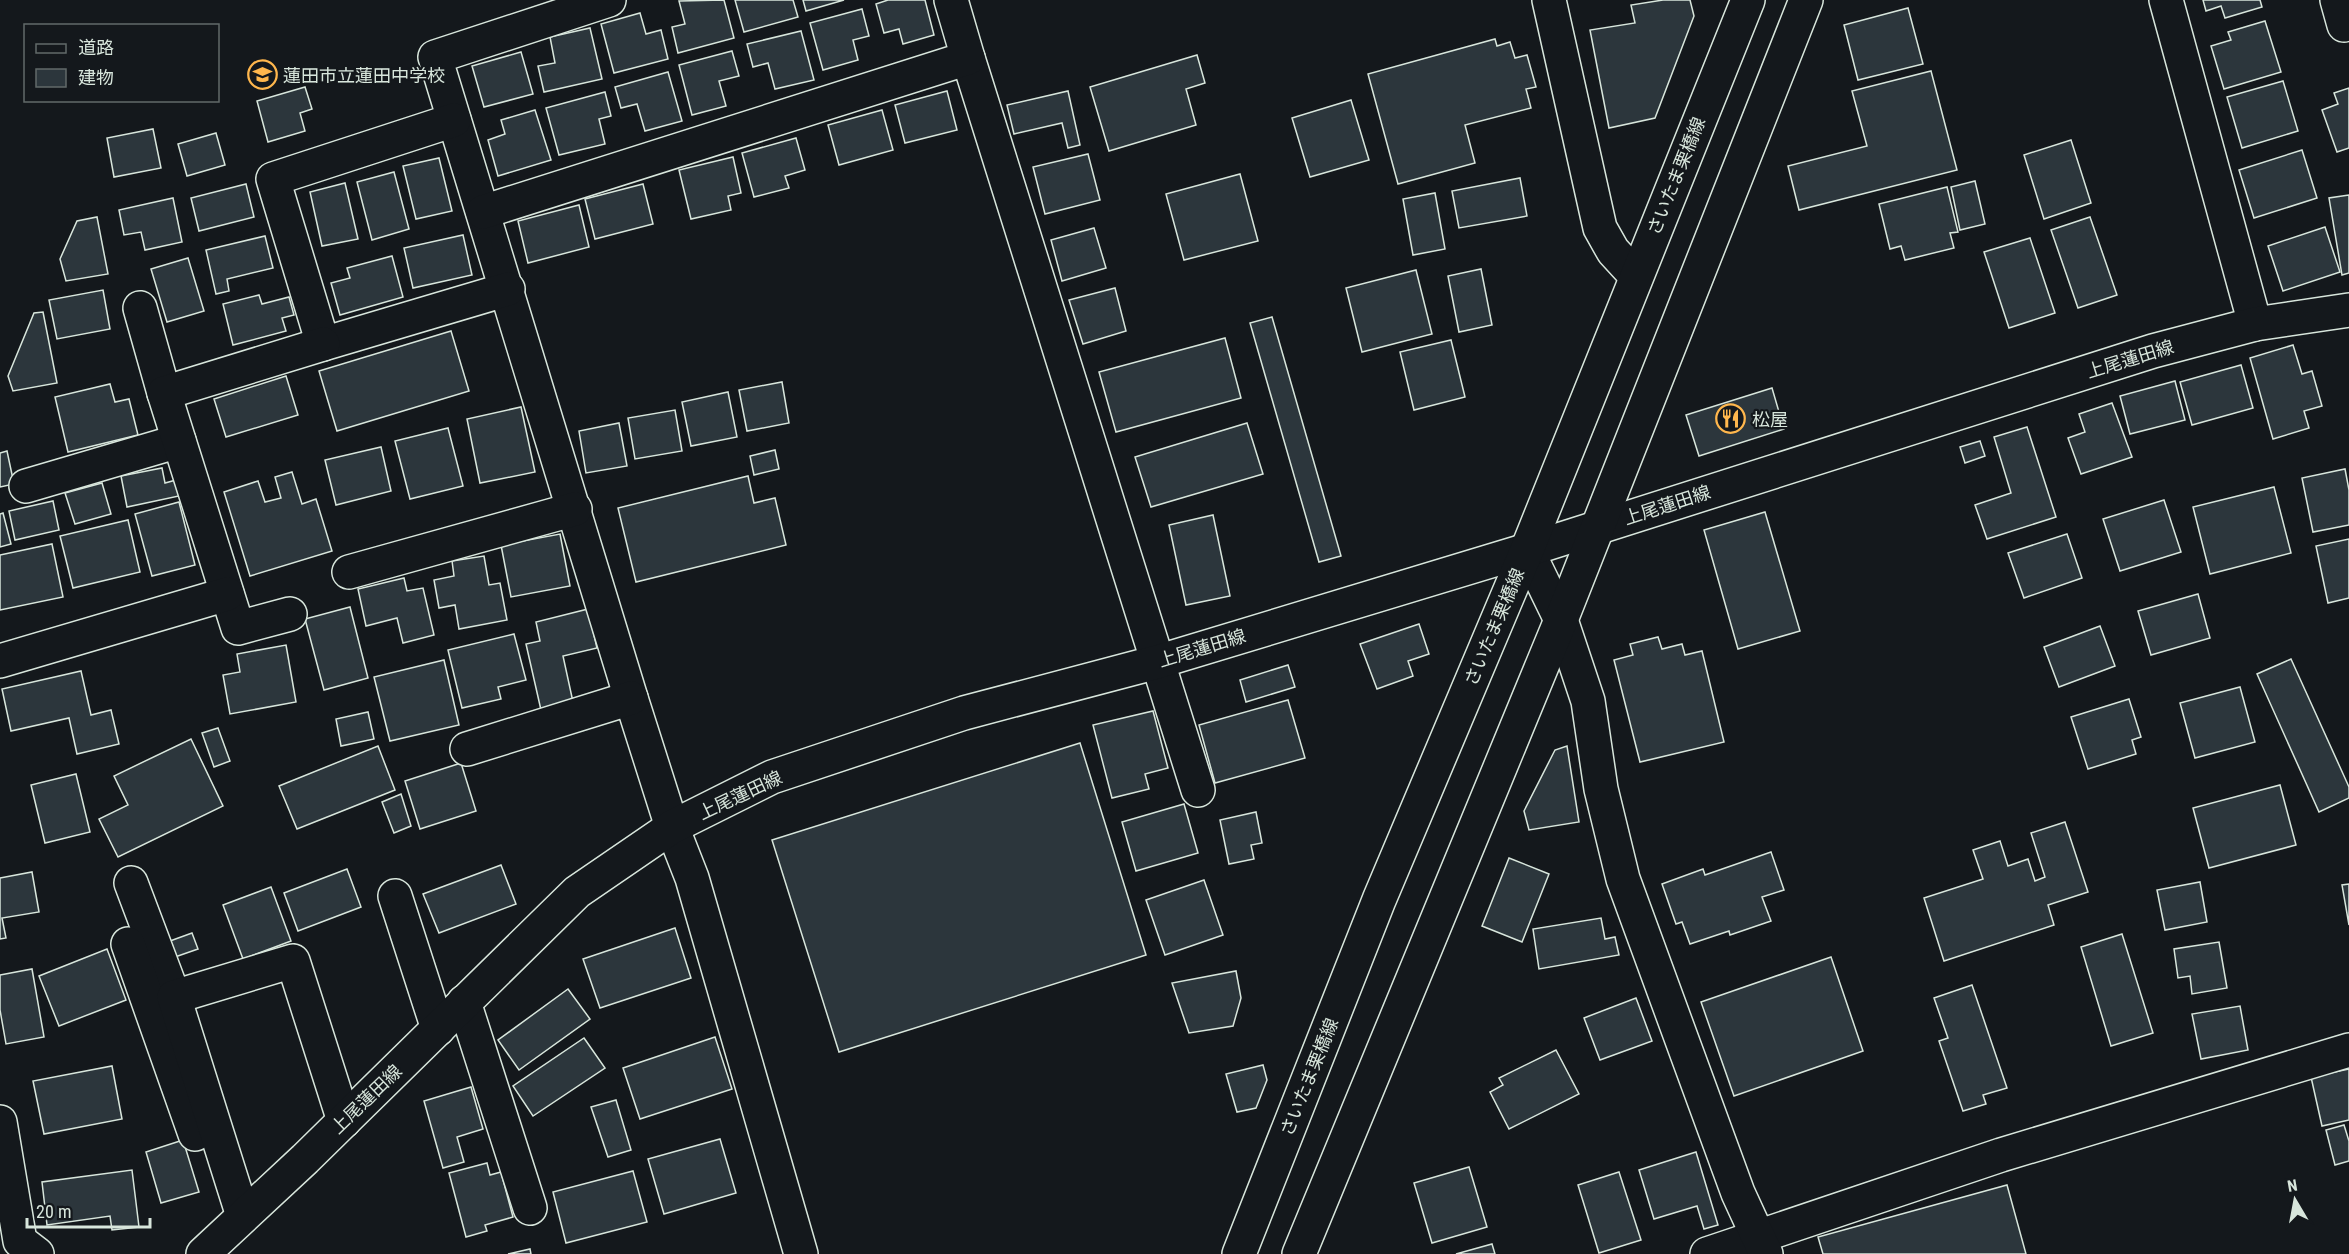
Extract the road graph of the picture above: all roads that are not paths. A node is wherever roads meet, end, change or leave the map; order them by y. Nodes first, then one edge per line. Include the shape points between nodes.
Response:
1 (609, 0) edge
2 (951, 0) edge
3 (1550, 0) edge
4 (1748, 0) edge
5 (1806, 0) edge
6 (2166, 0) edge
7 (2337, 0) edge
8 (2349, 23) edge
9 (968, 57) junction
10 (454, 120) junction
11 (483, 212) junction
12 (1635, 275) junction
13 (508, 289) junction
14 (140, 308) dead end
15 (2349, 310) edge
16 (2256, 324) junction
17 (322, 344) junction
18 (165, 393) junction
19 (179, 441) junction
20 (26, 486) dead end
21 (575, 509) junction
22 (1597, 527) junction
23 (1527, 550) junction
24 (349, 572) dead end
25 (227, 594) junction
26 (290, 614) dead end
27 (1561, 620) junction
28 (0, 661) edge
29 (1157, 662) junction
30 (631, 698) junction
31 (467, 749) dead end
32 (1198, 790) dead end
33 (672, 827) junction
34 (131, 883) dead end
35 (395, 896) dead end
36 (128, 944) dead end
37 (174, 997) junction
38 (464, 1002) junction
39 (438, 1029) junction
40 (2349, 1050) edge
41 (344, 1121) junction
42 (0, 1122) edge
43 (530, 1208) dead end
44 (224, 1234) edge
45 (1762, 1246) edge
46 (37, 1254) edge
47 (801, 1254) edge
48 (1239, 1254) edge
49 (1299, 1254) edge
50 (1707, 1254) edge

1 - 10 street via 435,57
2 - 9 street
3 - 12 street via 1600,228 1613,251
4 - 12 street, さいたま栗橋線
5 - 22 street
6 - 16 street
7 - 8 street via 2344,25
9 - 11 street
9 - 29 street
10 - 11 street
10 - 17 street via 273,179
11 - 13 street
12 - 23 street, さいたま栗橋線
13 - 17 street
13 - 21 street
14 - 18 street
15 - 16 street, 上尾蓮田線
16 - 22 street, 上尾蓮田線 via 2153,351
17 - 18 street
18 - 19 street
19 - 20 street
19 - 25 street
21 - 24 street
21 - 30 street
22 - 23 street, 上尾蓮田線
22 - 27 street
23 - 27 street
23 - 29 street, 上尾蓮田線
23 - 48 street, さいたま栗橋線 via 1380,900
25 - 26 street via 238,628
25 - 28 street
27 - 45 street via 1588,701 1601,789 1623,879 1738,1193
27 - 49 street
29 - 32 street
29 - 33 street, 上尾蓮田線 via 964,713 772,777
30 - 31 street
30 - 33 street
33 - 38 street, 上尾蓮田線 via 577,892
33 - 47 street via 692,878
34 - 37 street
35 - 39 street
36 - 44 street via 211,1180
37 - 41 street via 293,961
37 - 44 street
38 - 39 street, 上尾蓮田線
38 - 43 street
39 - 41 street, 上尾蓮田線
40 - 45 street via 2001,1155
41 - 44 street, 上尾蓮田線
42 - 46 street via 20,1241
45 - 50 street

